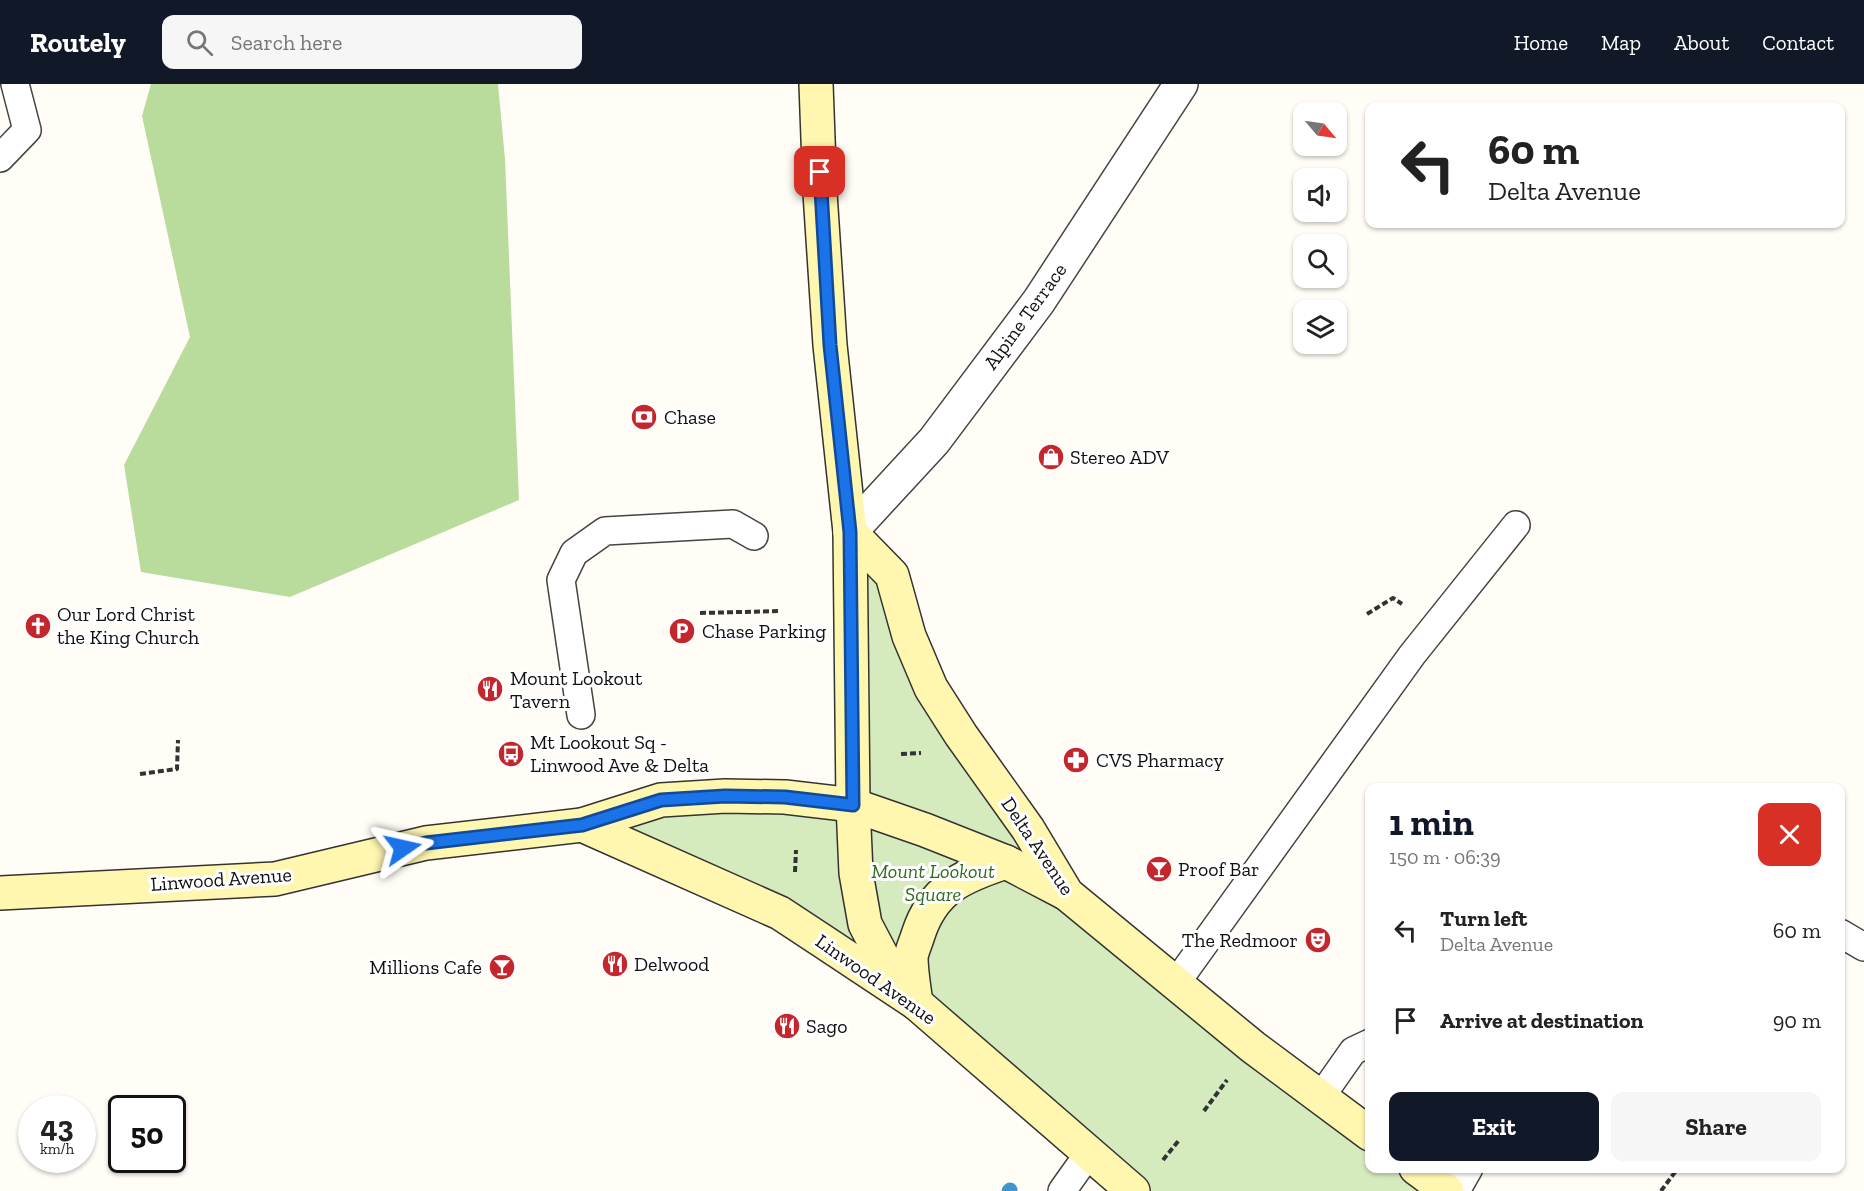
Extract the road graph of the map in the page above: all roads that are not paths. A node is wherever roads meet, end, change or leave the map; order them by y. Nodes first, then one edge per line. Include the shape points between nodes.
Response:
1 (15, 84) edge
2 (816, 84) edge
3 (1181, 84) edge
4 (0, 158) edge
5 (1516, 525) dead end
6 (850, 532) junction
7 (754, 536) dead end
8 (580, 715) dead end
9 (853, 805) junction
10 (582, 825) junction
11 (1006, 862) junction
12 (0, 893) edge
13 (1067, 894) junction
14 (1845, 936) edge
15 (1864, 947) edge
16 (1176, 983) junction
17 (916, 1003) junction
18 (1365, 1046) edge
19 (1320, 1098) junction
20 (1365, 1130) edge
21 (1089, 1153) junction
22 (1423, 1173) edge
23 (1466, 1173) edge
24 (1062, 1191) edge
25 (1132, 1191) edge
26 (1447, 1191) edge
27 (1456, 1191) edge

1 - 4 lane via 27,130
2 - 6 main road via 830,345
3 - 6 street, Alpine Terrace via 1039,301 934,441
5 - 16 lane via 1412,655
6 - 9 main road
6 - 13 main road, Delta Avenue via 892,575 909,636 931,688 1028,829
7 - 8 lane via 733,524 605,531 574,553 561,580
9 - 10 main road, Linwood Avenue via 785,797 661,800
9 - 11 main road, Linwood Avenue
9 - 17 main road via 856,873 865,924 886,964
10 - 12 main road, Linwood Avenue via 426,843 275,879
10 - 17 main road, Linwood Avenue via 780,913
11 - 13 main road, Linwood Avenue
11 - 17 main road via 969,874 934,902 921,924 911,956
13 - 16 main road, Delta Avenue
14 - 15 lane
16 - 19 main road, Delta Avenue
17 - 21 main road, Linwood Avenue
18 - 19 lane via 1353,1052
19 - 20 main road, Delta Avenue
21 - 24 lane
21 - 25 main road, Linwood Avenue
22 - 26 main road
23 - 27 lane

